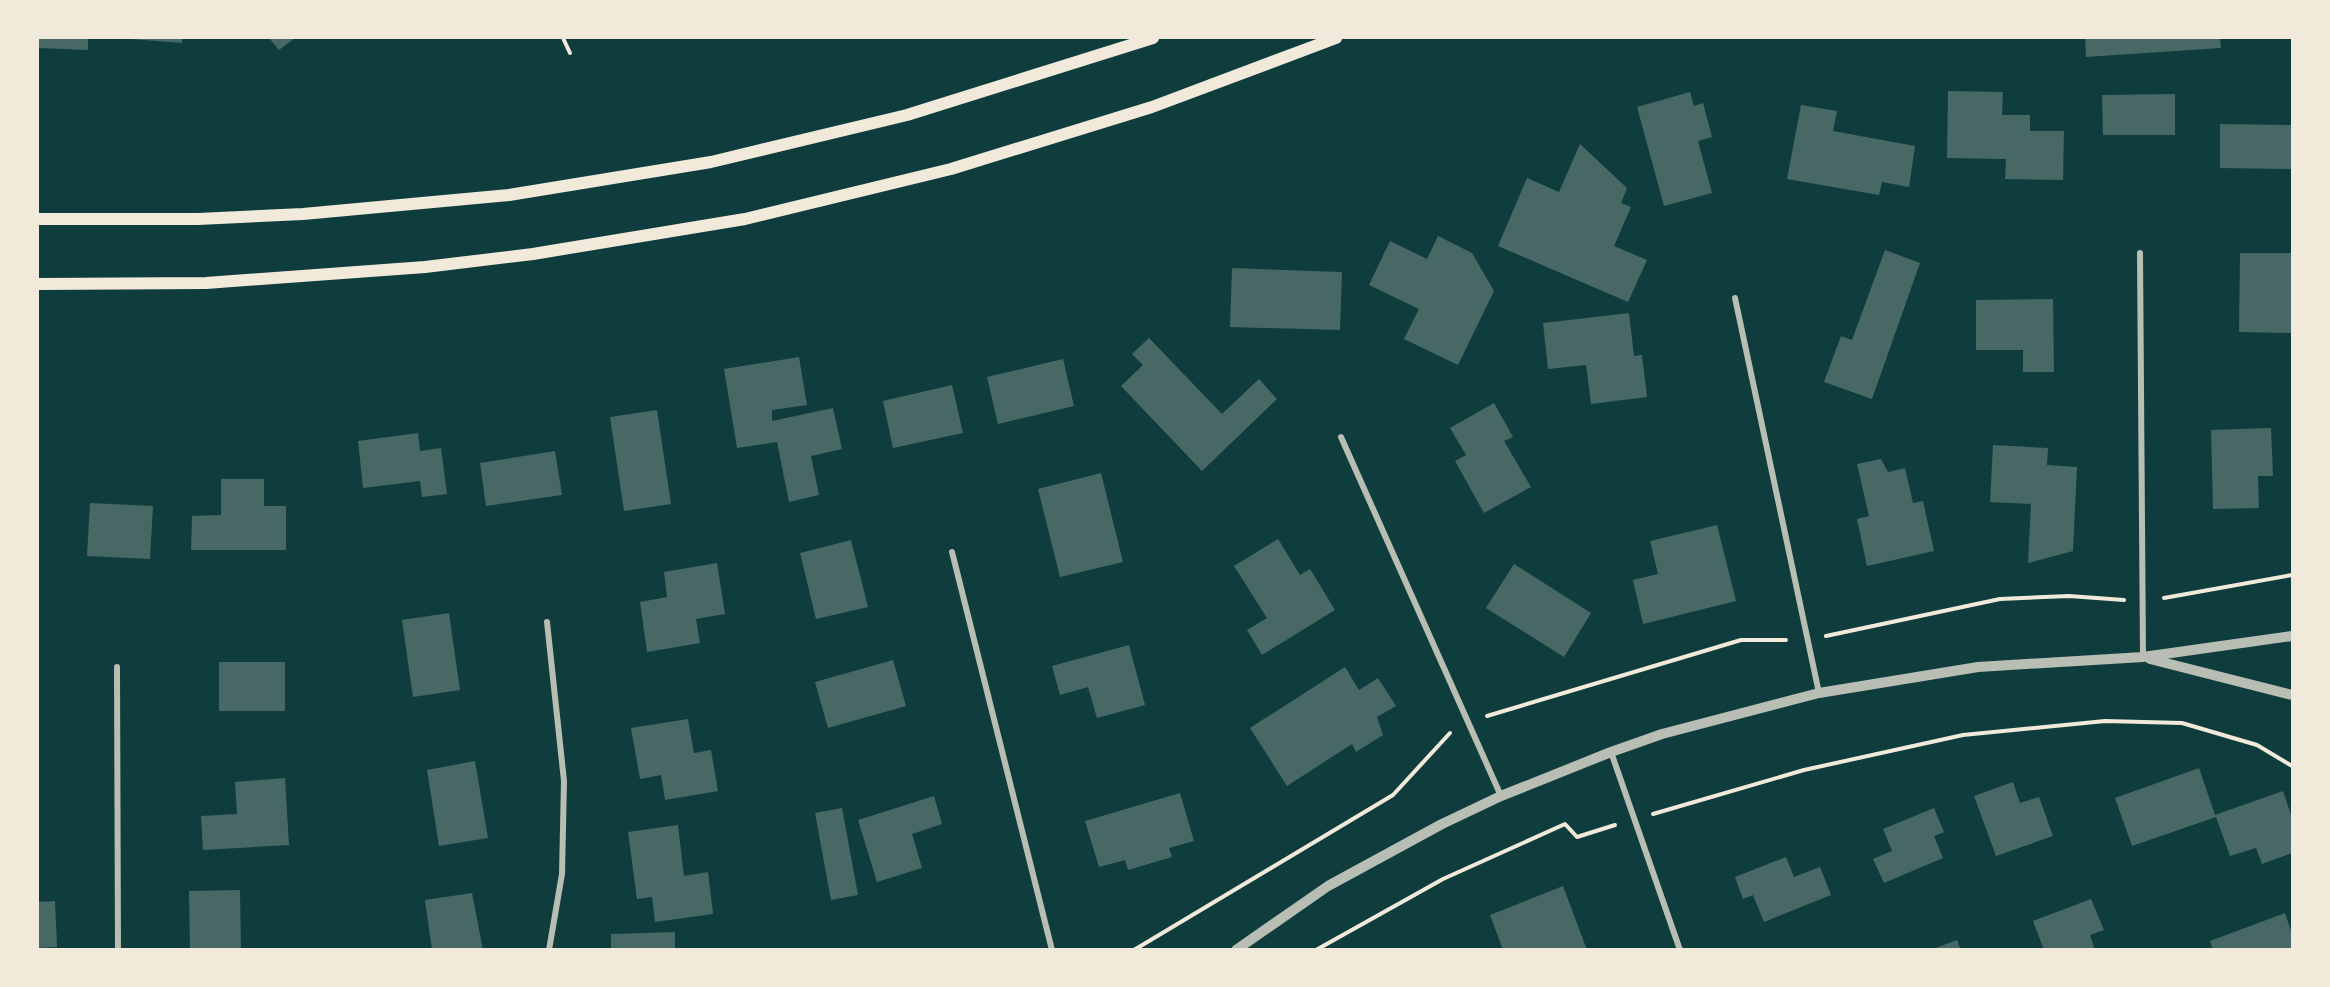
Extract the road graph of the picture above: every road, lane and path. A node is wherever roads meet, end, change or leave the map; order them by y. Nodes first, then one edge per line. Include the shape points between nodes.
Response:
1 (562, 38) edge
2 (1153, 38) edge
3 (1336, 38) edge
4 (570, 53) dead end
5 (38, 219) edge
6 (2140, 253) dead end
7 (38, 284) edge
8 (1735, 298) dead end
9 (1341, 437) dead end
10 (952, 552) dead end
11 (547, 622) dead end
12 (2292, 636) edge
13 (2143, 657) junction
14 (117, 667) dead end
15 (1819, 693) junction
16 (2292, 695) edge
17 (1611, 752) junction
18 (2292, 766) edge
19 (1501, 796) junction
20 (1635, 819) junction
21 (118, 950) edge
22 (549, 950) edge
23 (1052, 950) edge
24 (1236, 950) edge
25 (1316, 950) edge
26 (1680, 950) edge

1 - 4 path
2 - 5 main road via 908,116 711,162 554,188 303,214 198,219
3 - 7 main road via 1152,107 951,169 745,219 532,254 425,267 206,283
6 - 13 street
8 - 15 street
9 - 19 street
10 - 23 street
11 - 22 street via 564,781 562,874
12 - 13 street
13 - 15 street via 1978,667
13 - 16 street
14 - 21 street
15 - 17 street via 1662,734
17 - 19 street
17 - 20 street
18 - 20 path via 2257,745 2182,723 2105,721 1963,735 1804,770
19 - 24 street via 1328,886
20 - 25 path via 1577,837 1565,825 1443,879
20 - 26 street

